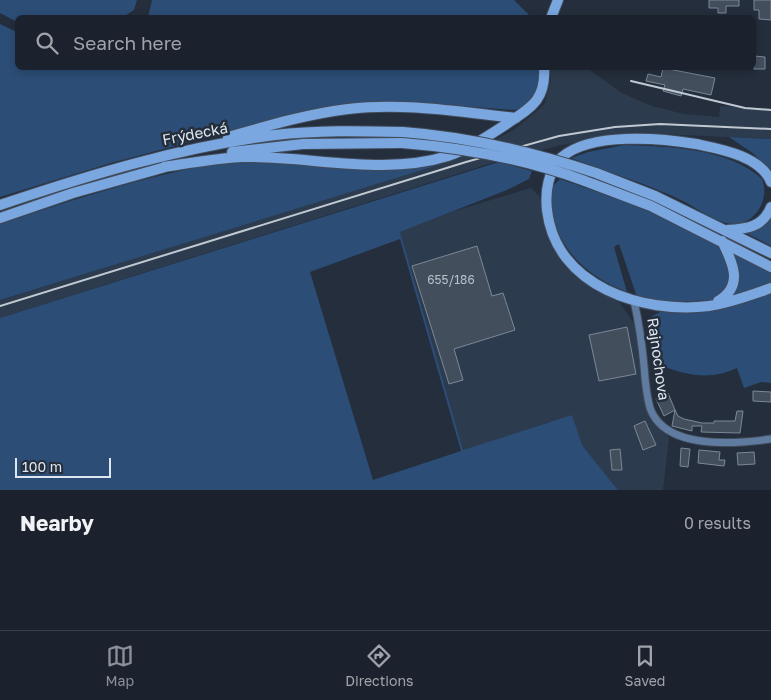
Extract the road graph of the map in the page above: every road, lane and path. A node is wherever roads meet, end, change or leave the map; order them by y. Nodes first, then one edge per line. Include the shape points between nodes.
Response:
1 (558, 0) edge
2 (552, 15) edge
3 (544, 70) edge
4 (516, 118) junction
5 (158, 157) junction
6 (164, 167) junction
7 (771, 182) edge
8 (0, 205) edge
9 (771, 207) edge
10 (0, 218) edge
11 (725, 230) junction
12 (722, 241) junction
13 (771, 253) edge
14 (771, 267) edge
15 (771, 288) edge
16 (634, 301) junction
17 (711, 305) junction
18 (771, 439) edge

1 - 2 main road
3 - 4 main road via 545,82 540,97
4 - 5 main road via 423,108 348,109 266,126
4 - 6 main road via 465,149 432,160 397,165 241,157
5 - 8 main road, Frýdecká
5 - 11 main road, Frýdecká, bridge via 275,135 330,131 403,132 486,142 596,173 655,196
6 - 10 main road, Frýdecká
6 - 12 main road, Frýdecká, bridge via 258,148 362,142 485,153 585,181 651,206
7 - 16 main road via 765,172 744,158 681,142 611,141 580,148 562,157 552,172 547,195 548,216 560,246 570,262 587,278 607,291
9 - 11 main road via 764,220 756,226
11 - 13 main road, Frýdecká
12 - 14 main road, Frýdecká
12 - 17 main road via 732,263 735,280 728,294
15 - 17 main road
16 - 17 main road via 677,306
16 - 18 street, Rajnochova via 648,401 660,424 673,434 689,439 730,443

